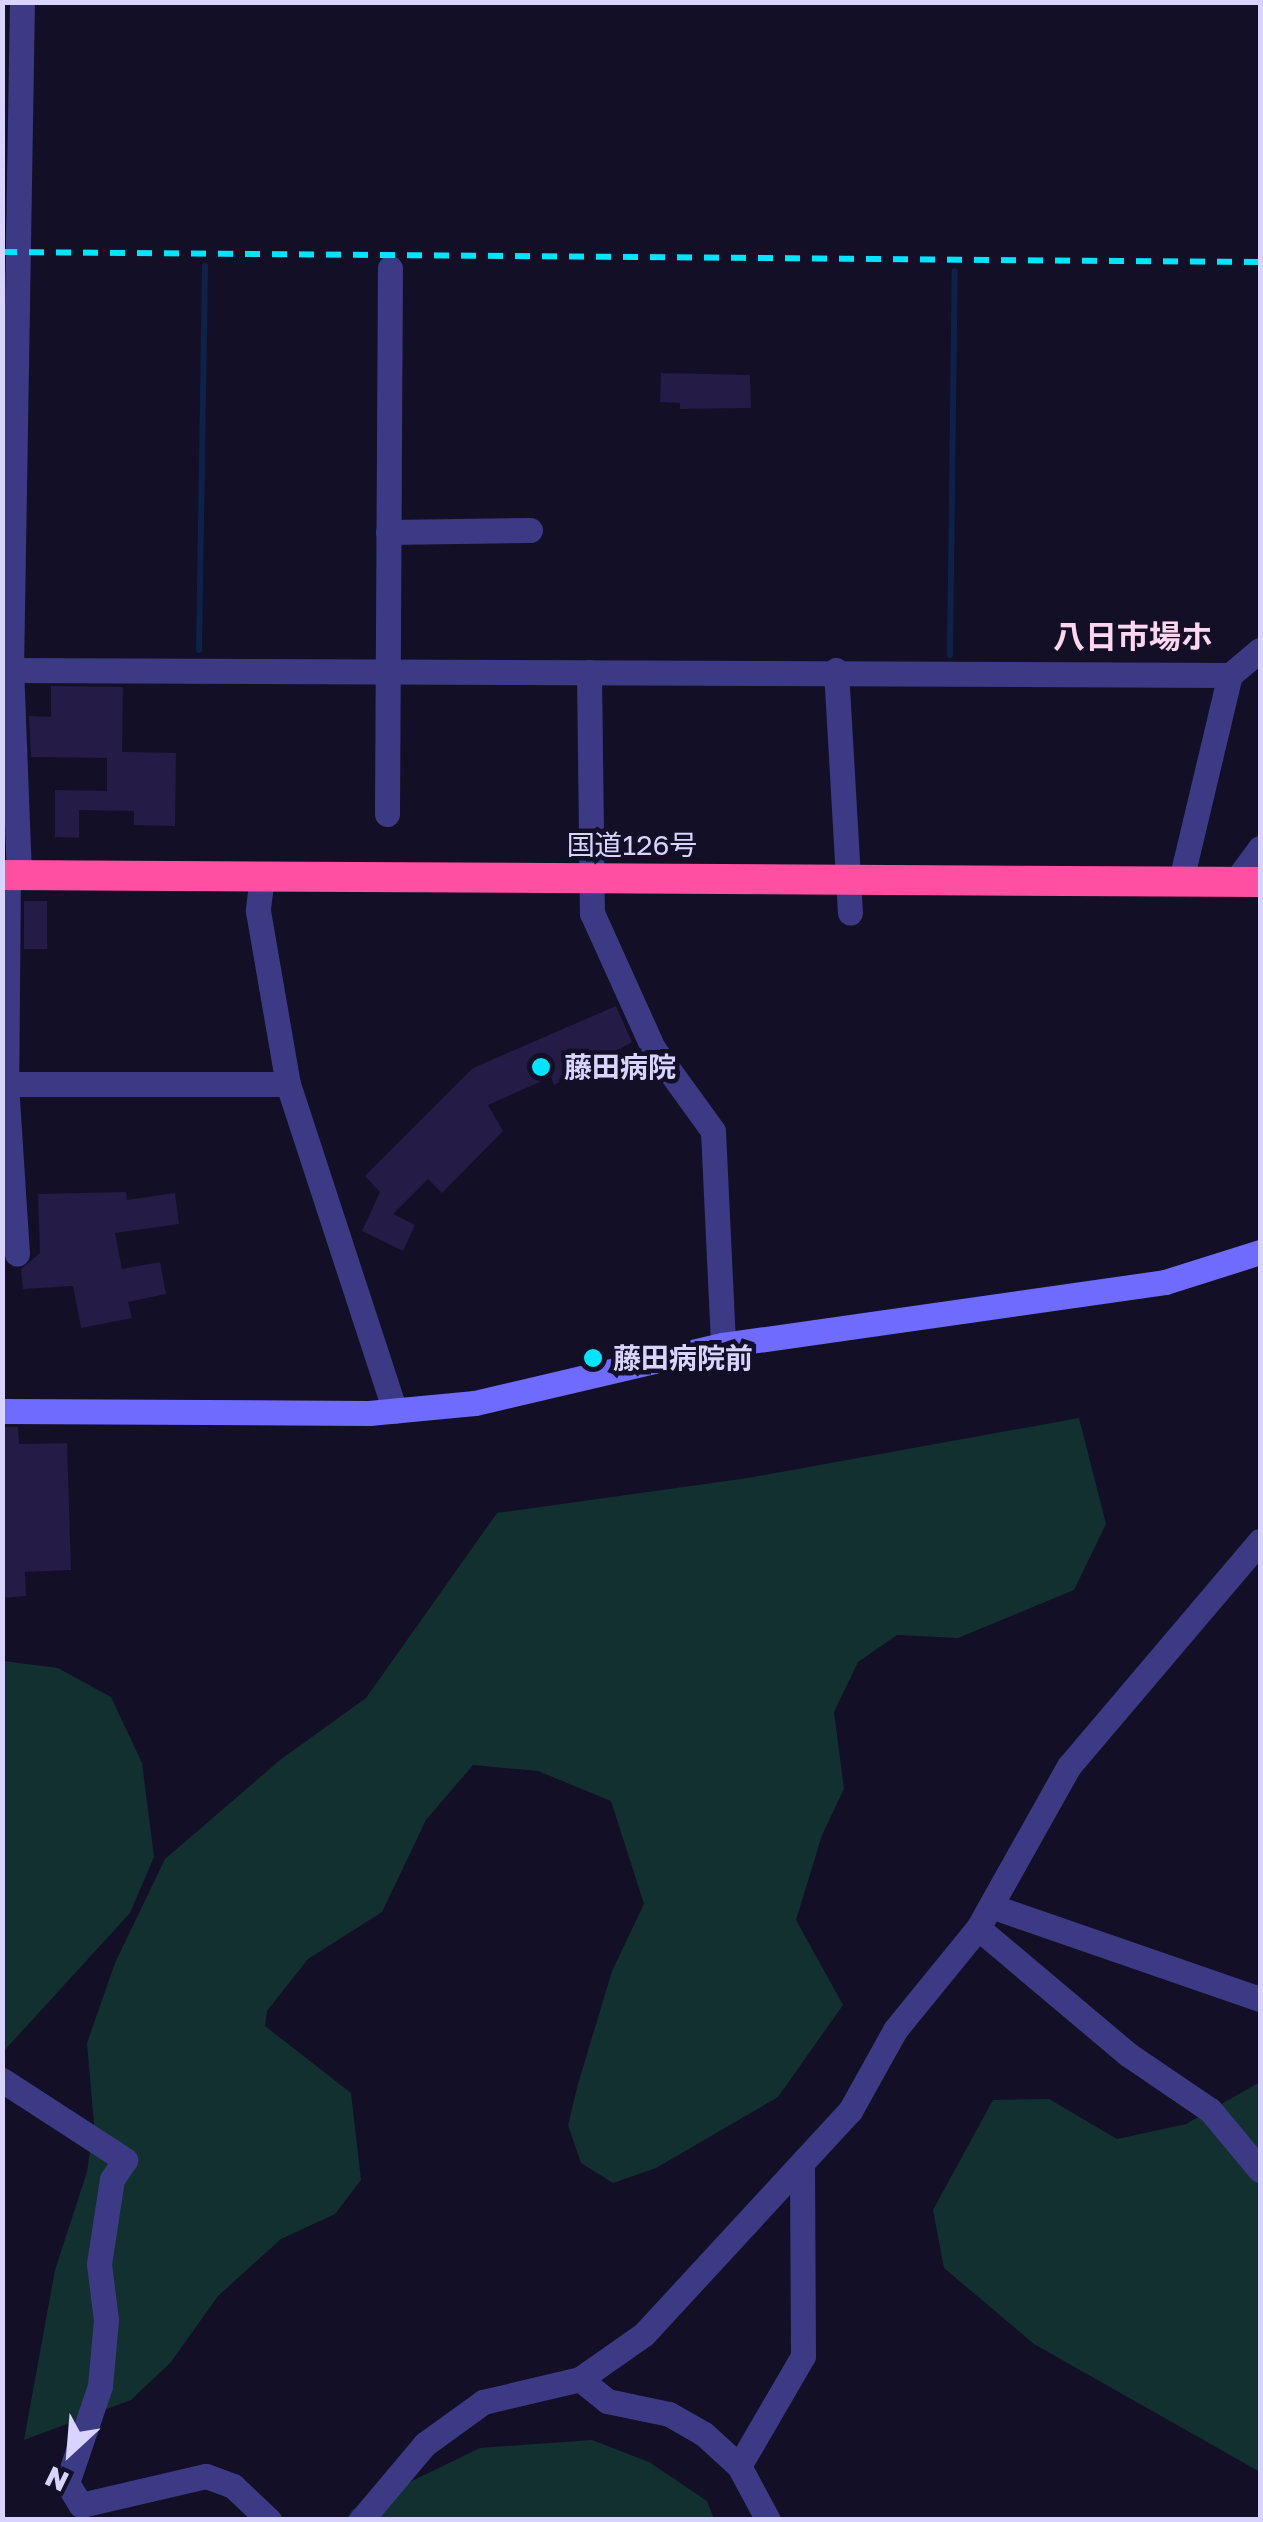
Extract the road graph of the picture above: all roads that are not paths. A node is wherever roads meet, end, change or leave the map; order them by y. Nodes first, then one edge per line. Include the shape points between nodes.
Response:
1 (22, 2) edge
2 (390, 268) dead end
3 (530, 530) dead end
4 (388, 532) junction
5 (7, 615) edge
6 (1260, 650) edge
7 (387, 668) junction
8 (7, 670) edge
9 (836, 670) junction
10 (589, 672) junction
11 (1230, 675) junction
12 (387, 814) dead end
13 (1260, 848) edge
14 (10, 875) edge
15 (262, 876) junction
16 (586, 877) junction
17 (847, 878) junction
18 (1181, 880) junction
19 (1248, 882) edge
20 (850, 913) dead end
21 (4, 1084) edge
22 (288, 1084) junction
23 (1260, 1252) edge
24 (17, 1254) dead end
25 (723, 1344) junction
26 (2, 1411) edge
27 (395, 1411) junction
28 (1260, 1541) edge
29 (984, 1917) junction
30 (1260, 1999) edge
31 (2, 2080) edge
32 (802, 2163) junction
33 (1260, 2170) edge
34 (580, 2380) junction
35 (739, 2466) junction
36 (270, 2520) edge
37 (361, 2520) edge
38 (768, 2520) edge

1 - 5 street
2 - 4 street
3 - 4 street
4 - 7 street
5 - 8 street
6 - 11 street
7 - 8 street
7 - 10 street
7 - 12 street
8 - 14 street
9 - 10 street
9 - 11 street
9 - 17 street
10 - 16 street
11 - 18 street
13 - 19 street
14 - 15 highway, 国道126号
14 - 21 street
15 - 16 highway, 国道126号
15 - 22 street via 258,910
16 - 17 highway, 国道126号
16 - 25 street via 592,913 653,1048 713,1130
17 - 18 highway, 国道126号
17 - 20 street
18 - 19 highway, 国道126号
21 - 22 street
21 - 24 street
22 - 27 street
23 - 25 street via 1165,1282 1074,1298
25 - 27 street via 475,1402
26 - 27 street
28 - 29 street via 1079,1752
29 - 30 street
29 - 32 street via 895,2030 850,2111
29 - 33 street via 1129,2055 1210,2110
31 - 36 street via 125,2160 112,2179 98,2264 106,2320 100,2386 67,2483 82,2505 206,2476 233,2486
32 - 34 street via 644,2334
32 - 35 street via 802,2356
34 - 35 street via 607,2401 669,2414
34 - 37 street via 483,2402 425,2444
35 - 38 street

